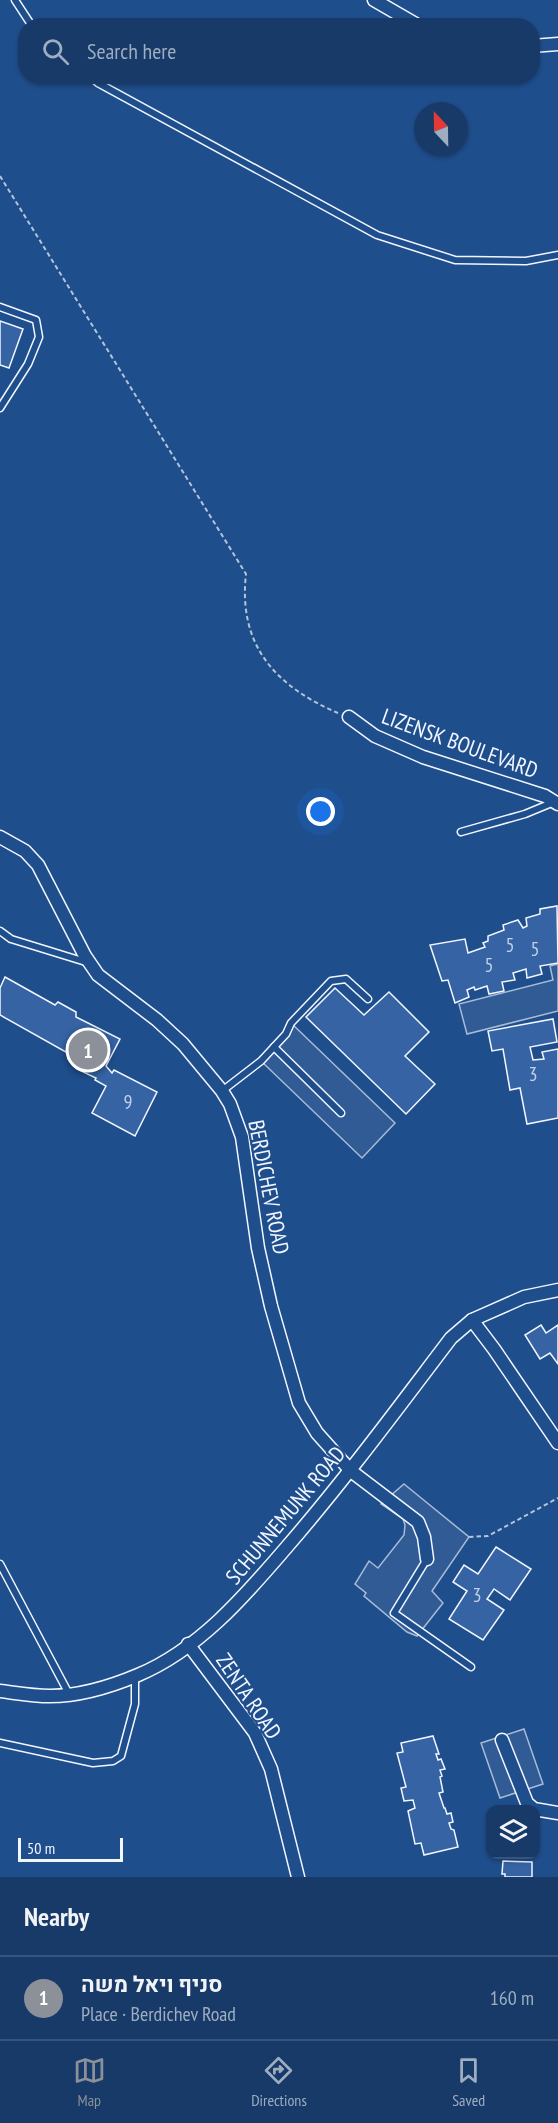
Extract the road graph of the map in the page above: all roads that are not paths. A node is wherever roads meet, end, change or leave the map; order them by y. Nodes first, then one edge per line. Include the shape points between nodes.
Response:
1 (15, 0) edge
2 (380, 2) edge
3 (27, 18) edge
4 (406, 18) edge
5 (558, 44) edge
6 (540, 45) edge
7 (100, 84) edge
8 (558, 255) edge
9 (0, 307) edge
10 (0, 408) edge
11 (349, 717) road end
12 (556, 803) edge
13 (461, 832) dead end
14 (0, 837) edge
15 (0, 931) edge
16 (91, 964) junction
17 (368, 999) dead end
18 (274, 1047) junction
19 (222, 1091) junction
20 (341, 1113) dead end
21 (558, 1290) edge
22 (472, 1320) junction
23 (558, 1443) edge
24 (351, 1471) junction
25 (427, 1559) joint
26 (0, 1564) edge
27 (189, 1644) junction
28 (471, 1667) dead end
29 (135, 1676) junction
30 (0, 1691) edge
31 (69, 1694) junction
32 (502, 1740) dead end
33 (0, 1743) edge
34 (558, 1813) edge
35 (298, 1877) edge

1 - 3 lane
2 - 4 street
5 - 6 street
7 - 8 lane via 377,235 455,260 526,261
9 - 10 lane via 36,320 39,337 28,364
11 - 12 street, LIZENSK BOULEVARD via 362,729 423,757 545,796
12 - 13 lane
14 - 16 street, BERDICHEV ROAD via 25,851 38,865
15 - 16 lane via 11,939
16 - 19 street, BERDICHEV ROAD via 98,975 183,1044
17 - 18 lane via 346,979 332,981 291,1023
18 - 19 lane
18 - 20 lane
19 - 24 street, BERDICHEV ROAD via 243,1137 258,1248 299,1403 317,1433
21 - 22 street, SCHUNNEMUNK ROAD via 524,1297
22 - 23 street
22 - 24 street, SCHUNNEMUNK ROAD via 451,1338
24 - 25 street, BERDICHEV ROAD via 418,1522
24 - 27 street, SCHUNNEMUNK ROAD via 224,1617
25 - 28 lane via 394,1613
26 - 31 lane
27 - 29 street, SCHUNNEMUNK ROAD
27 - 35 street, ZENTA ROAD via 255,1732 271,1769
29 - 31 street, SCHUNNEMUNK ROAD
29 - 33 lane via 135,1704 121,1756 113,1761 93,1763
30 - 31 street, SCHUNNEMUNK ROAD
32 - 34 street via 526,1803 534,1809

